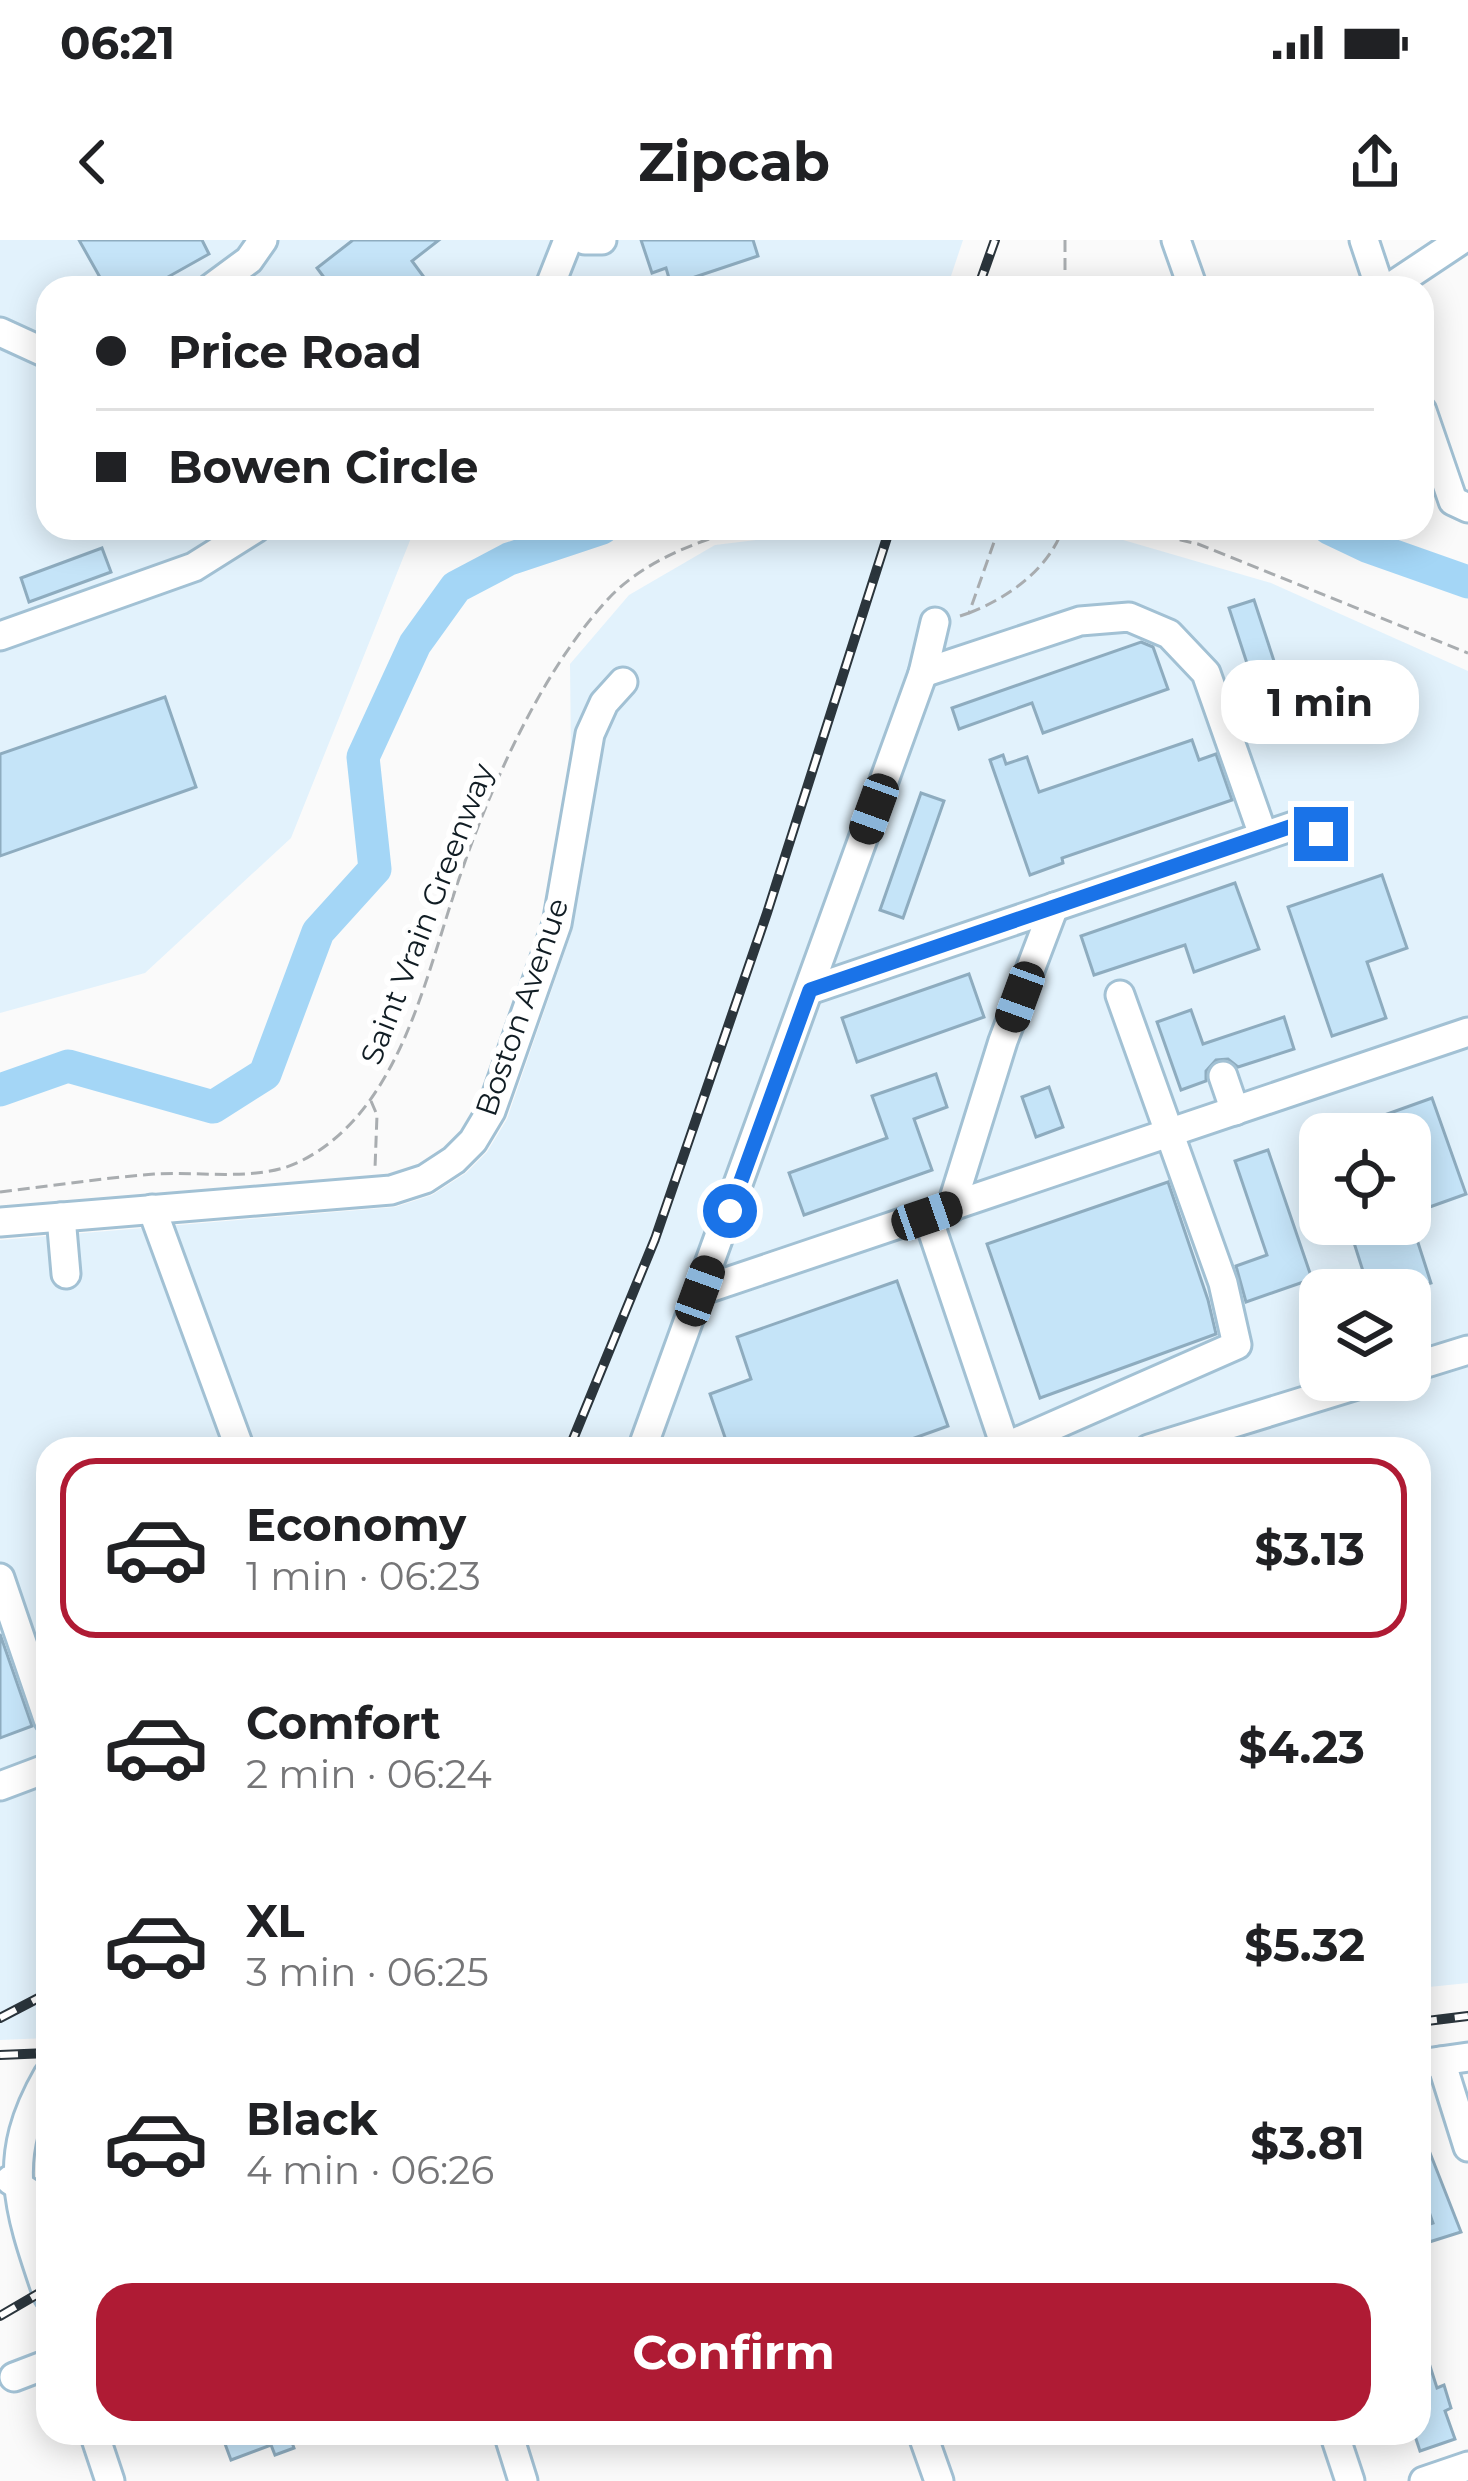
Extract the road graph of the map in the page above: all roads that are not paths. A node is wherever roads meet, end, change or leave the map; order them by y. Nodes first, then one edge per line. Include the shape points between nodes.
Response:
1 (263, 240) edge
2 (585, 240) edge
3 (602, 240) edge
4 (1177, 240) edge
5 (1364, 240) edge
6 (1461, 240) edge
7 (227, 276) edge
8 (1189, 276) edge
9 (1380, 276) edge
10 (1404, 276) edge
11 (0, 332) edge
12 (36, 348) edge
13 (1434, 441) edge
14 (1460, 505) edge
15 (237, 540) edge
16 (935, 622) road end
17 (0, 636) edge
18 (923, 673) junction
19 (623, 682) dead end
20 (1321, 834) dead end
21 (1263, 835) junction
22 (1054, 907) junction
23 (810, 990) junction
24 (1120, 995) dead end
25 (1468, 1032) edge
26 (1223, 1076) dead end
27 (1235, 1111) junction
28 (1168, 1133) junction
29 (152, 1209) junction
30 (939, 1212) junction
31 (62, 1217) junction
32 (0, 1222) edge
33 (66, 1274) dead end
34 (700, 1291) junction
35 (1468, 1350) edge
36 (1431, 1361) edge
37 (1305, 1401) edge
38 (236, 1437) edge
39 (646, 1437) edge
40 (1002, 1437) edge
41 (1030, 1437) edge
42 (1188, 1437) edge
43 (0, 1578) edge
44 (36, 1684) edge
45 (36, 1772) edge
46 (0, 1786) edge
47 (1443, 2060) edge
48 (36, 2090) edge
49 (1468, 2147) edge
50 (10, 2180) junction
51 (36, 2197) edge
52 (36, 2228) edge
53 (36, 2369) edge
54 (14, 2377) dead end
55 (92, 2445) edge
56 (96, 2445) edge
57 (512, 2445) edge
58 (926, 2445) edge
59 (1338, 2445) edge
60 (1468, 2466) edge
61 (87, 2481) edge
62 (110, 2481) edge
63 (522, 2481) edge
64 (543, 2481) edge
65 (939, 2481) edge
66 (1350, 2481) edge
67 (1424, 2481) edge

1 - 7 street
2 - 3 street
4 - 8 street
5 - 9 street
6 - 10 street
11 - 12 street
13 - 14 street
15 - 17 street via 194,568
16 - 18 street
18 - 21 street via 1080,621 1129,617 1169,634 1206,673
18 - 23 street
19 - 29 street, Boston Avenue via 590,734 556,924 491,1111 473,1141 425,1179 375,1191
20 - 21 street via 1307,821
21 - 22 street
22 - 23 street
22 - 30 street
23 - 34 street
24 - 28 street
25 - 27 street via 1420,1059
26 - 27 street
27 - 28 street
28 - 30 street
28 - 41 street via 1238,1346
29 - 31 street, Boston Avenue
29 - 38 street
30 - 34 street
30 - 40 street
31 - 32 street, Boston Avenue
31 - 33 street
34 - 39 street
35 - 36 street
37 - 42 street
43 - 44 street
45 - 46 street
47 - 49 street
48 - 50 street via 9,2149
50 - 51 street
50 - 52 street
53 - 54 street
55 - 61 street
56 - 62 street
57 - 63 street
58 - 65 street
59 - 66 street
60 - 67 street
63 - 64 street

